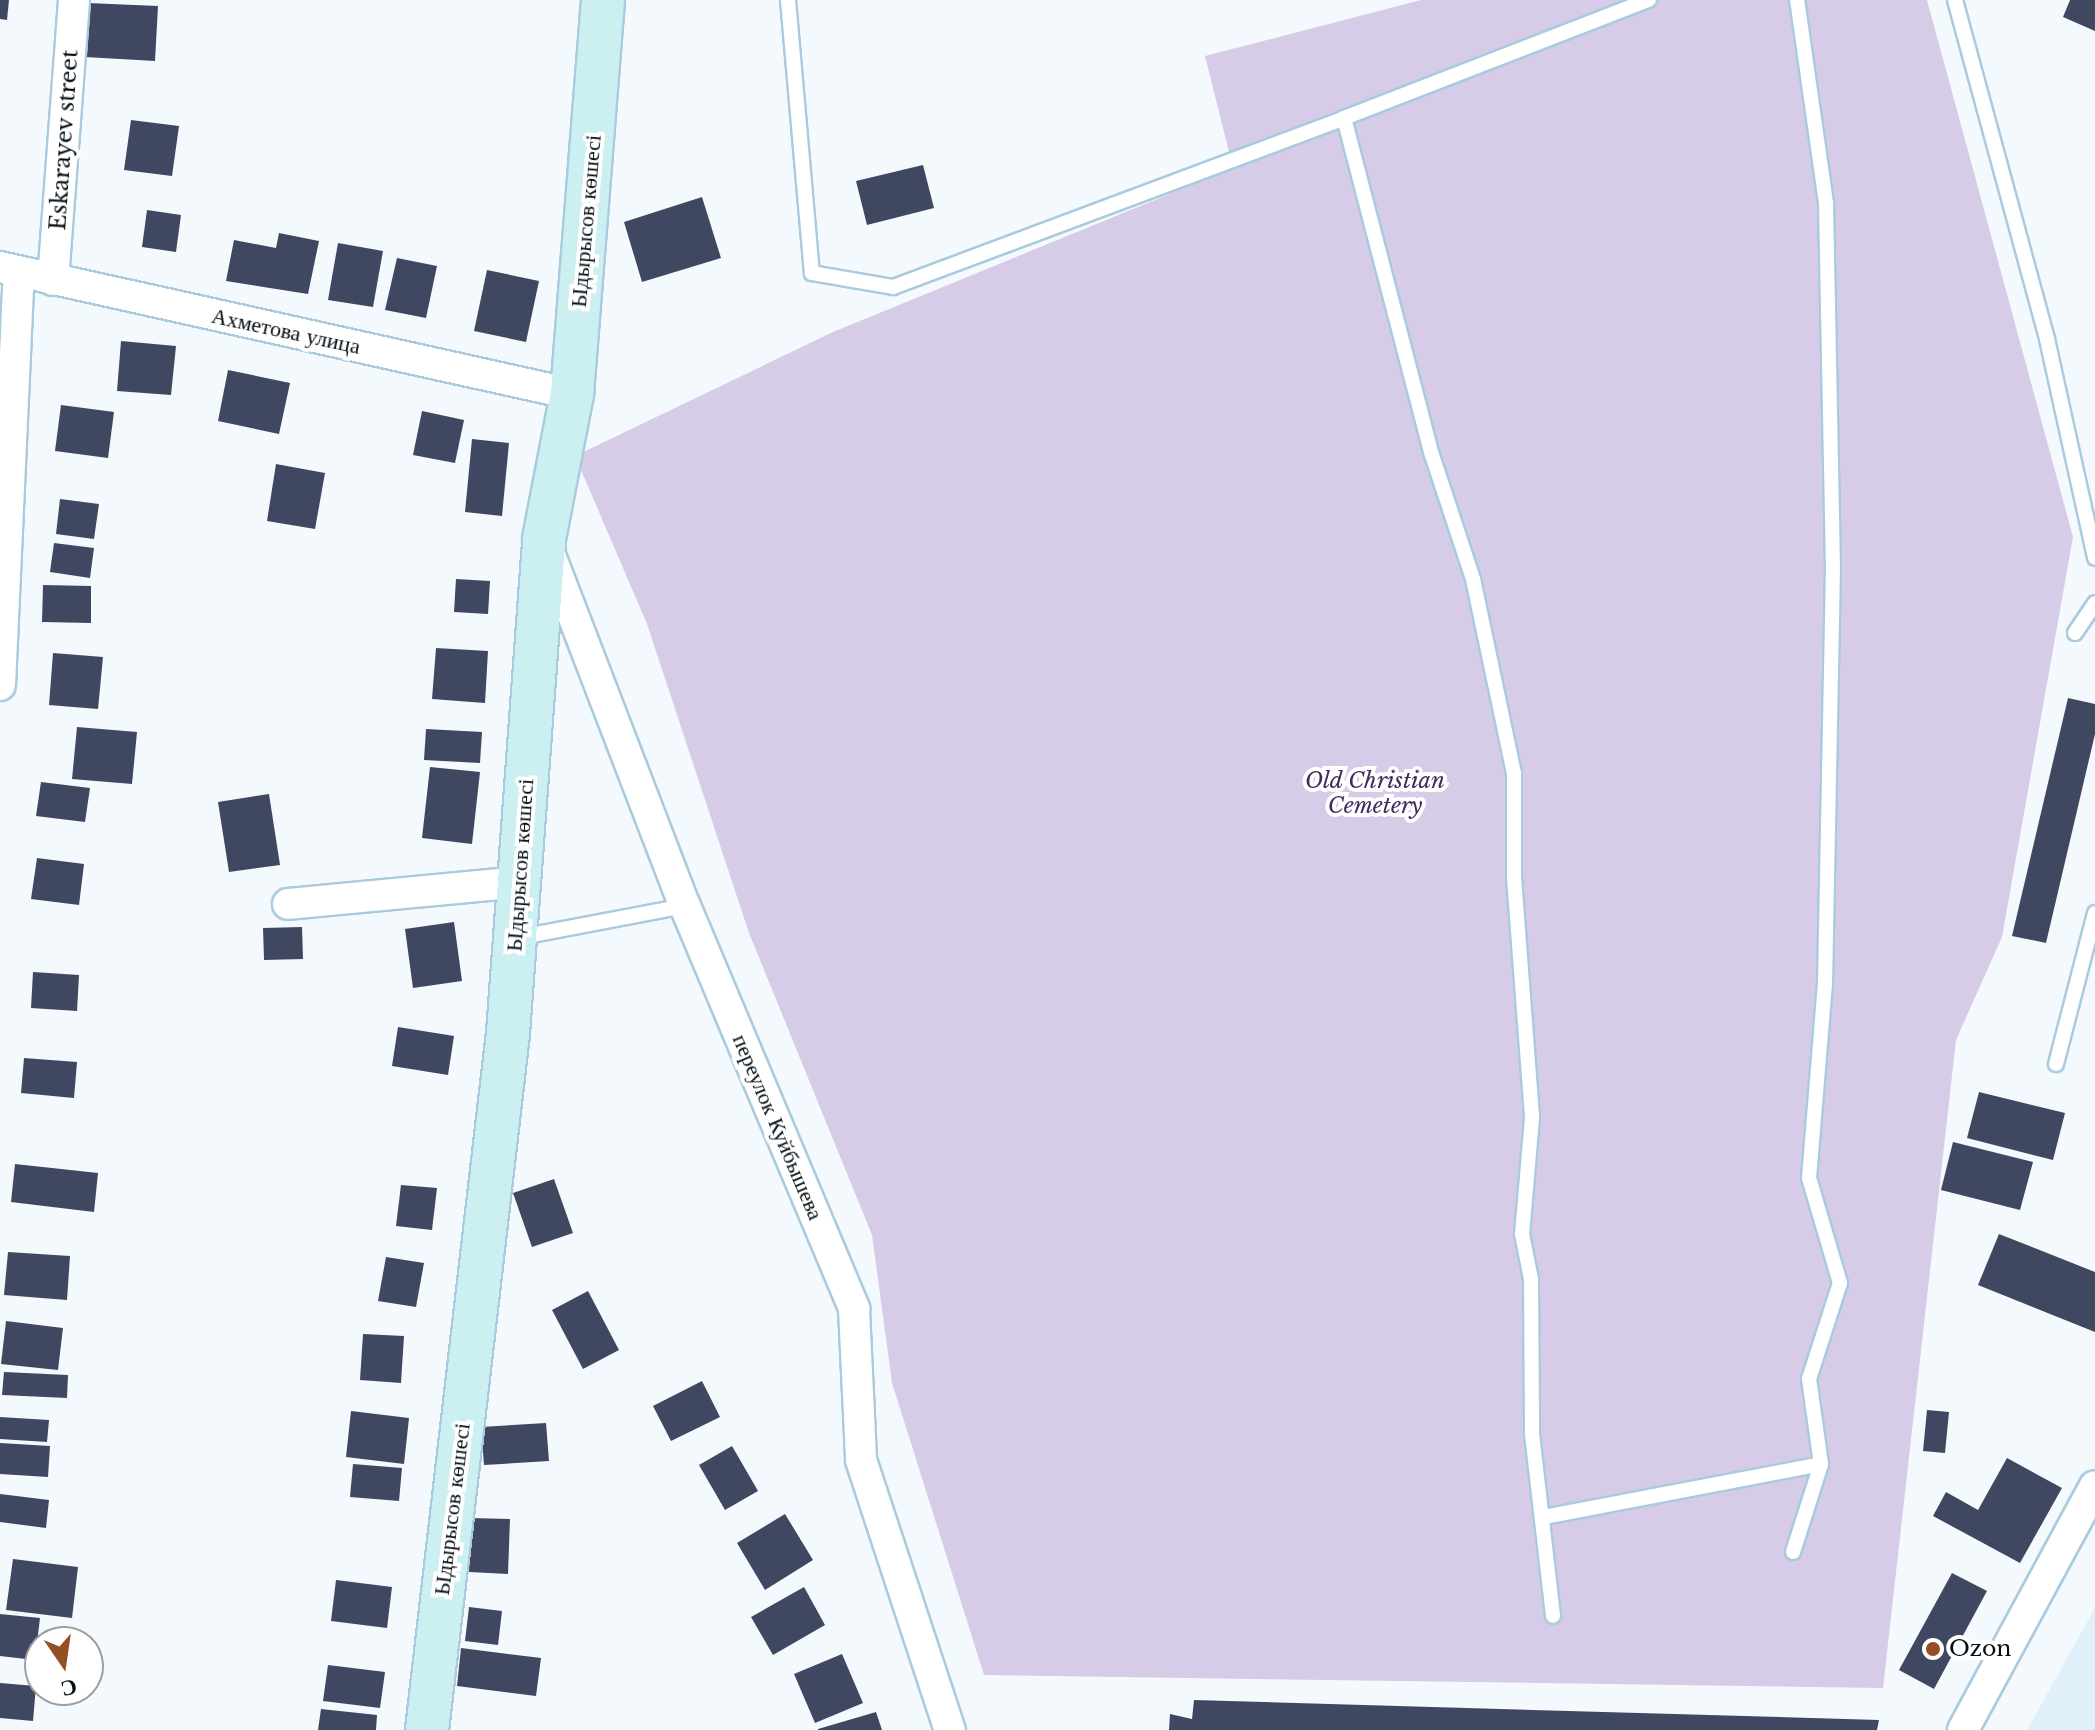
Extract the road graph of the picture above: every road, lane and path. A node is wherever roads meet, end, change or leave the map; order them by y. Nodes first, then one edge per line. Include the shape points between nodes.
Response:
1 (74, 0) edge
2 (603, 0) edge
3 (788, 0) edge
4 (1649, 0) edge
5 (1797, 0) edge
6 (1955, 0) edge
7 (1344, 118) junction
8 (10, 269) edge
9 (53, 280) junction
10 (572, 394) junction
11 (544, 539) junction
12 (2095, 558) edge
13 (2095, 603) edge
14 (2075, 633) dead end
15 (0, 685) edge
16 (519, 882) junction
17 (288, 904) dead end
18 (685, 906) junction
19 (2095, 913) edge
20 (2093, 934) edge
21 (515, 938) junction
22 (2056, 1064) dead end
23 (1821, 1464) junction
24 (2095, 1486) edge
25 (1544, 1517) junction
26 (1793, 1552) dead end
27 (1553, 1616) dead end
28 (427, 1730) edge
29 (950, 1730) edge
30 (1963, 1730) edge

1 - 9 street, Eskarayev street
2 - 10 street, Ыдырысов көшесі
3 - 7 lane via 812,273 893,287
4 - 7 lane
5 - 23 lane via 1826,203 1833,568 1825,984 1809,1178 1840,1283 1809,1379
6 - 12 lane via 2047,339
7 - 25 lane via 1432,455 1473,579 1514,773 1514,877 1532,1118 1522,1234 1531,1279 1532,1434
8 - 9 street, Ахметова улица
8 - 15 street
9 - 10 street, Ахметова улица
10 - 11 street, Ыдырысов көшесі
11 - 16 street, Ыдырысов көшесі
11 - 18 street, переулок Куйбышева
13 - 14 lane
16 - 17 street
16 - 21 street, Ыдырысов көшесі
18 - 21 lane
18 - 29 street, переулок Куйбышева via 854,1309 861,1460
19 - 20 lane
20 - 22 lane
21 - 28 street, Ыдырысов көшесі
23 - 25 lane
23 - 26 lane
24 - 30 street
25 - 27 lane

